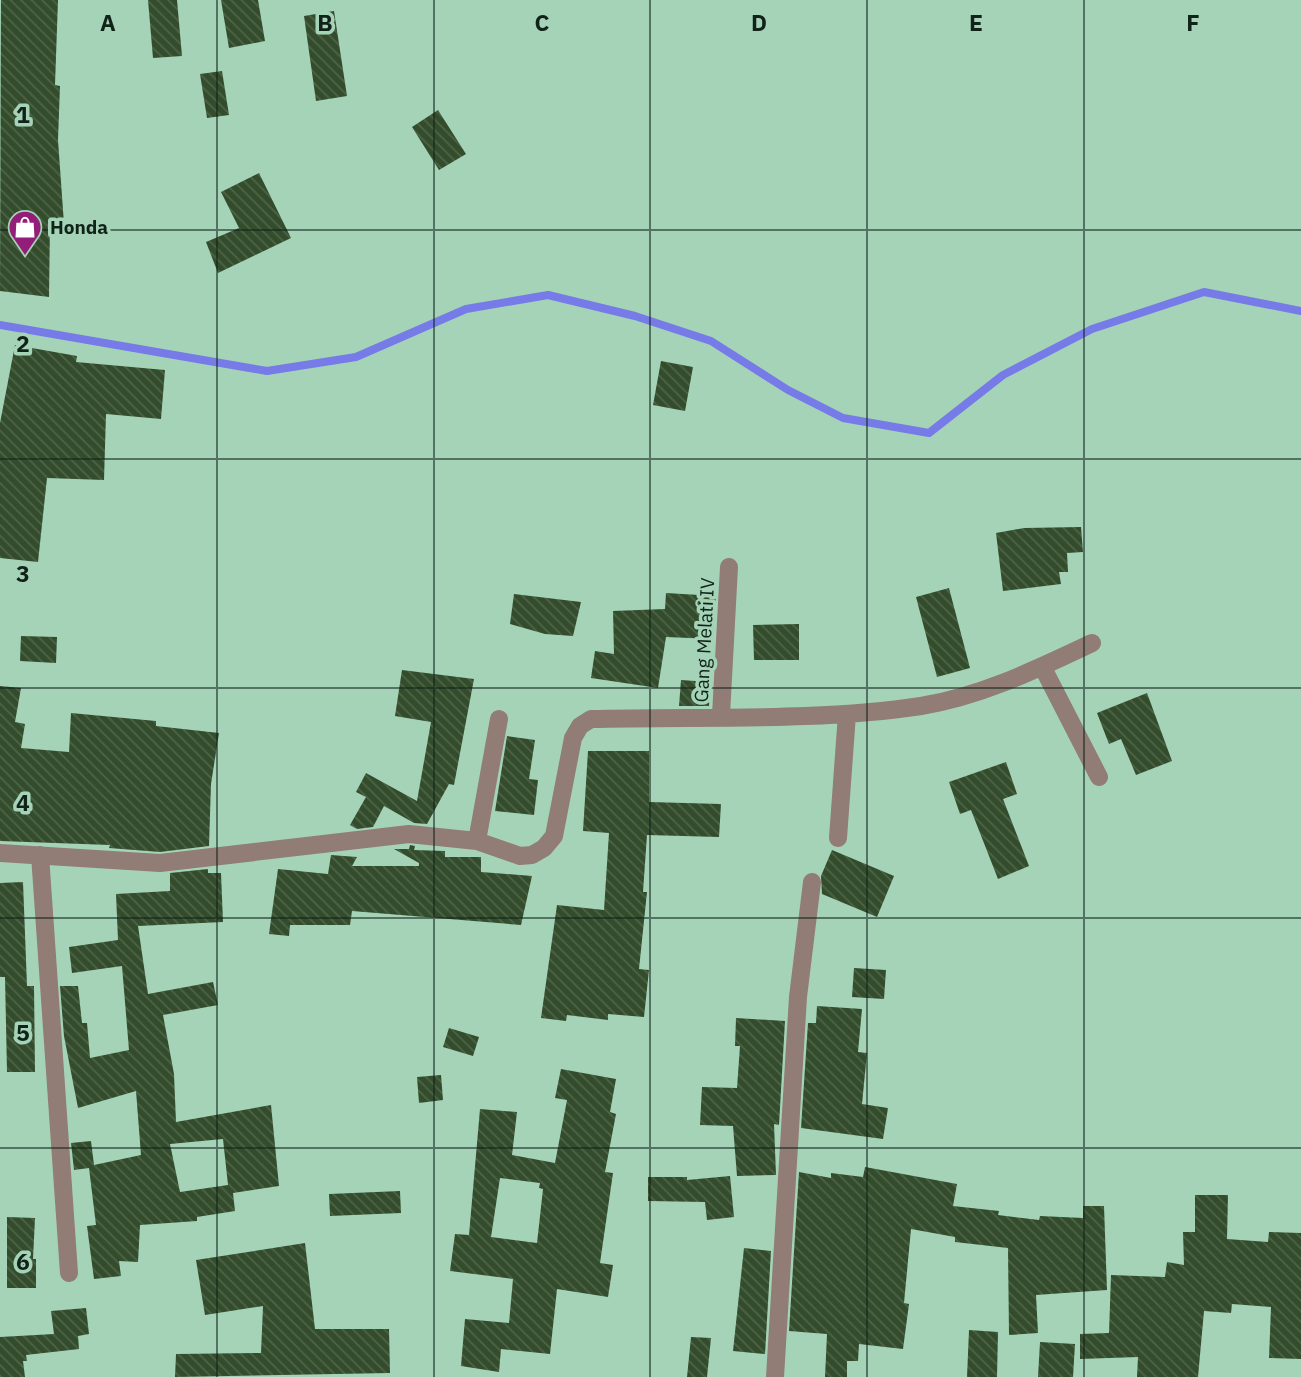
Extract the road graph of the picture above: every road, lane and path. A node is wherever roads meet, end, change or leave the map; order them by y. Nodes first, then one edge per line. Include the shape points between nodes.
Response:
1 (729, 567) dead end
2 (1092, 643) dead end
3 (1042, 666) junction
4 (847, 714) junction
5 (721, 715) junction
6 (499, 719) dead end
7 (1099, 777) dead end
8 (838, 838) dead end
9 (477, 841) junction
10 (0, 852) edge
11 (40, 856) junction
12 (812, 882) dead end
13 (69, 1273) dead end
14 (775, 1377) edge

1 - 5 street, Gang Melati IV
2 - 3 street
3 - 4 street via 994,687 923,705
3 - 7 street
4 - 5 street
4 - 8 street
5 - 9 street via 590,719 573,738 559,823 544,848 520,856
6 - 9 street
9 - 11 street via 409,834 160,863
10 - 11 street
11 - 13 street
12 - 14 street via 797,1010

